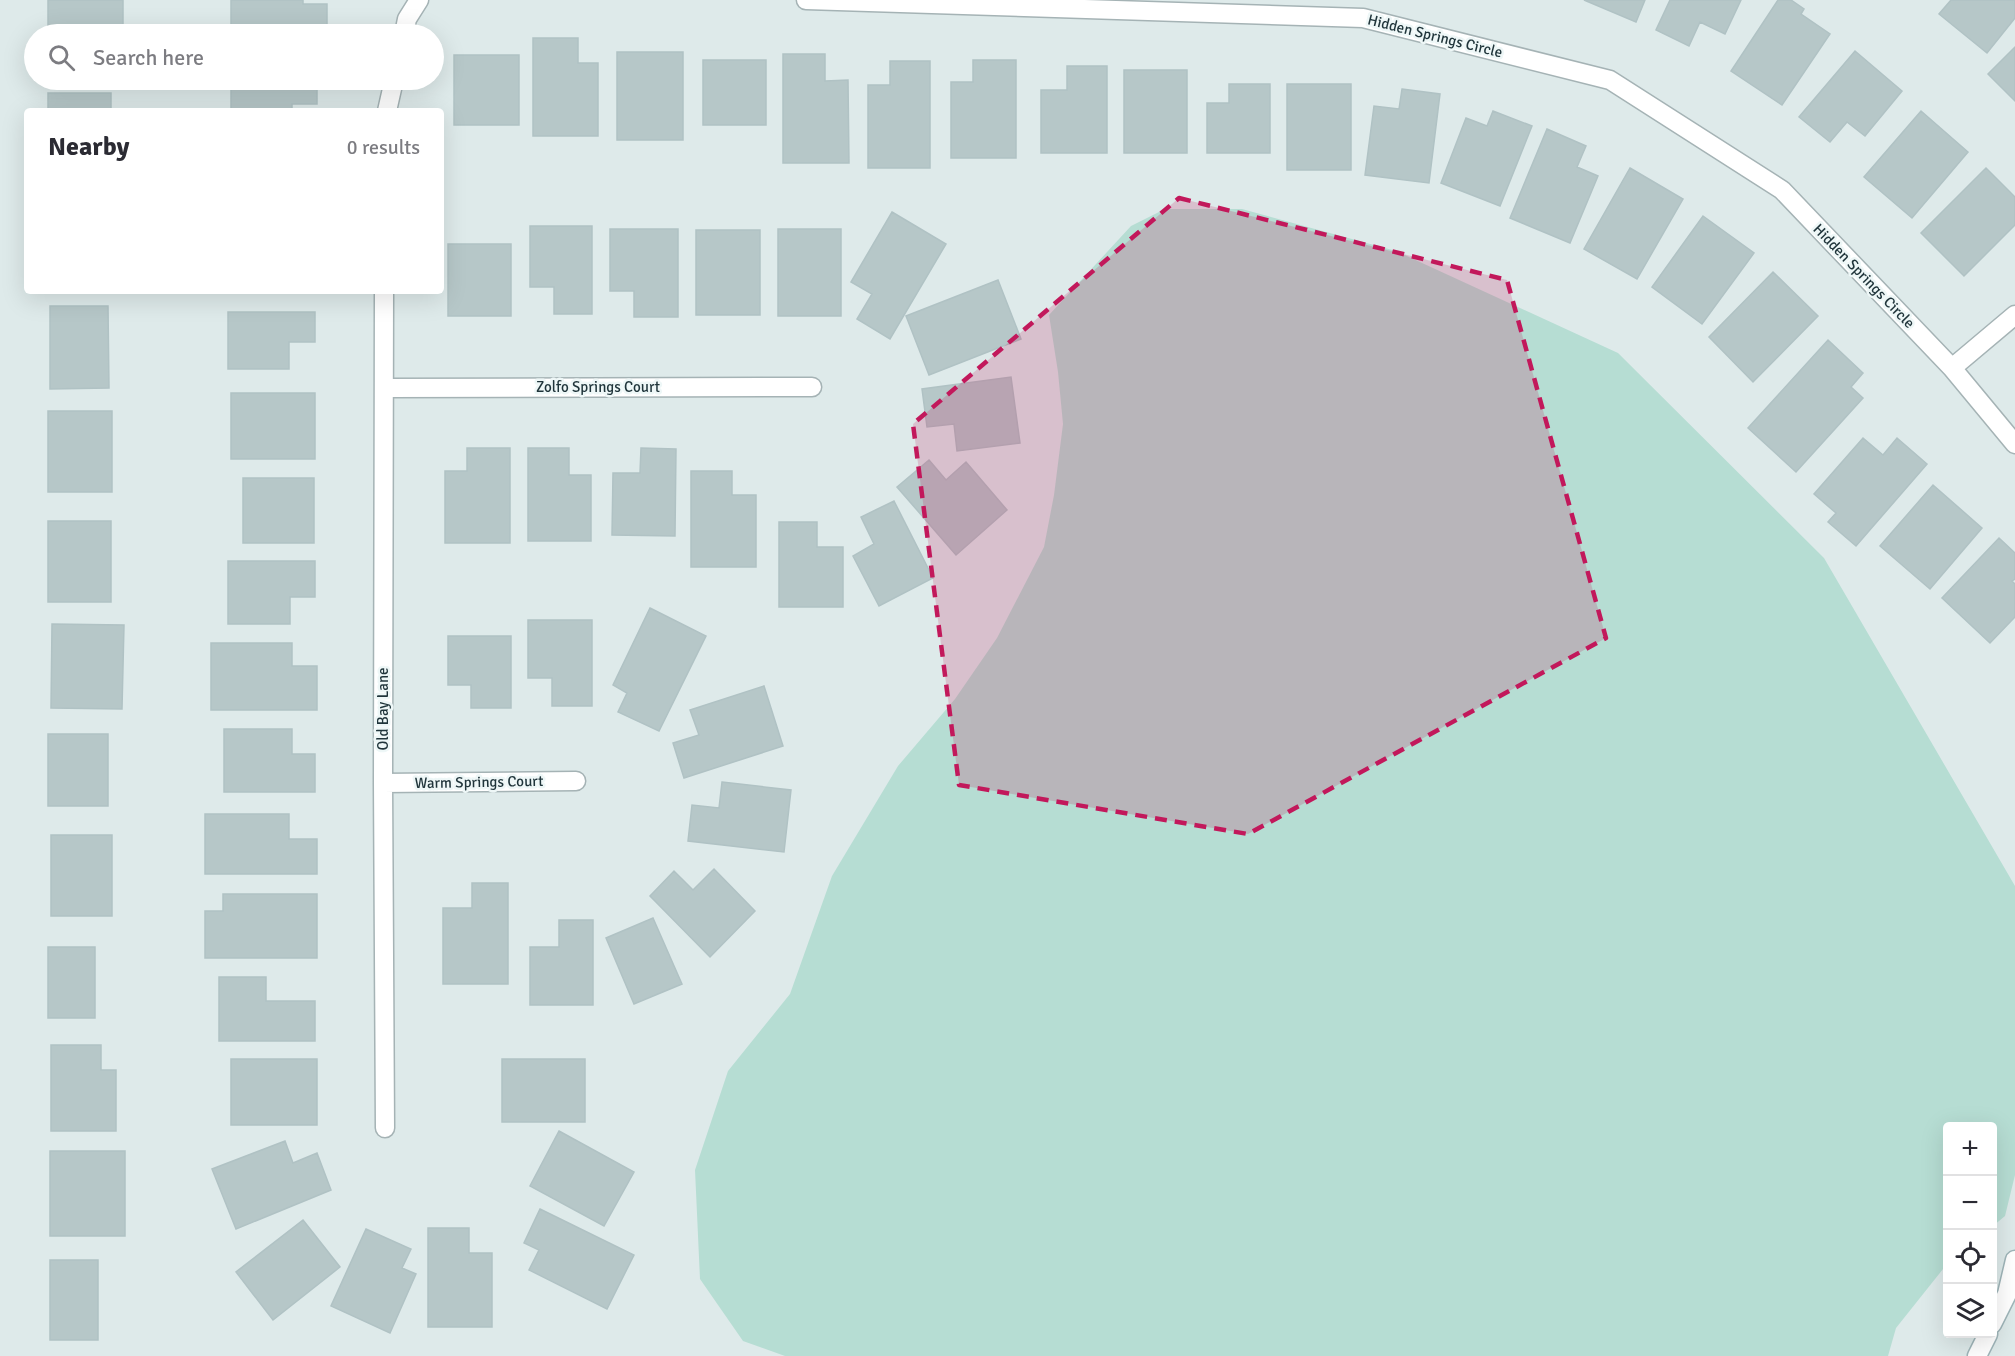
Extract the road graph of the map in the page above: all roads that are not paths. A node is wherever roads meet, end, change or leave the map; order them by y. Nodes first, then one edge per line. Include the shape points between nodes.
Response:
1 (419, 0) edge
2 (806, 0) edge
3 (406, 24) edge
4 (392, 90) edge
5 (388, 108) edge
6 (384, 294) edge
7 (2015, 315) edge
8 (1952, 368) junction
9 (812, 387) dead end
10 (385, 388) junction
11 (2015, 444) edge
12 (576, 781) dead end
13 (383, 783) junction
14 (385, 1128) dead end
15 (2015, 1260) edge
16 (1997, 1314) edge
17 (1986, 1338) edge
18 (1977, 1356) edge

1 - 3 street
2 - 8 street, Hidden Springs Circle via 1363,18 1610,80 1782,190
4 - 5 street
6 - 10 street, Old Bay Lane
7 - 8 street
8 - 11 street, Hidden Springs Circle
9 - 10 street, Zolfo Springs Court
10 - 13 street, Old Bay Lane
12 - 13 street, Warm Springs Court
13 - 14 street, Old Bay Lane
15 - 16 street via 2007,1294
17 - 18 street

